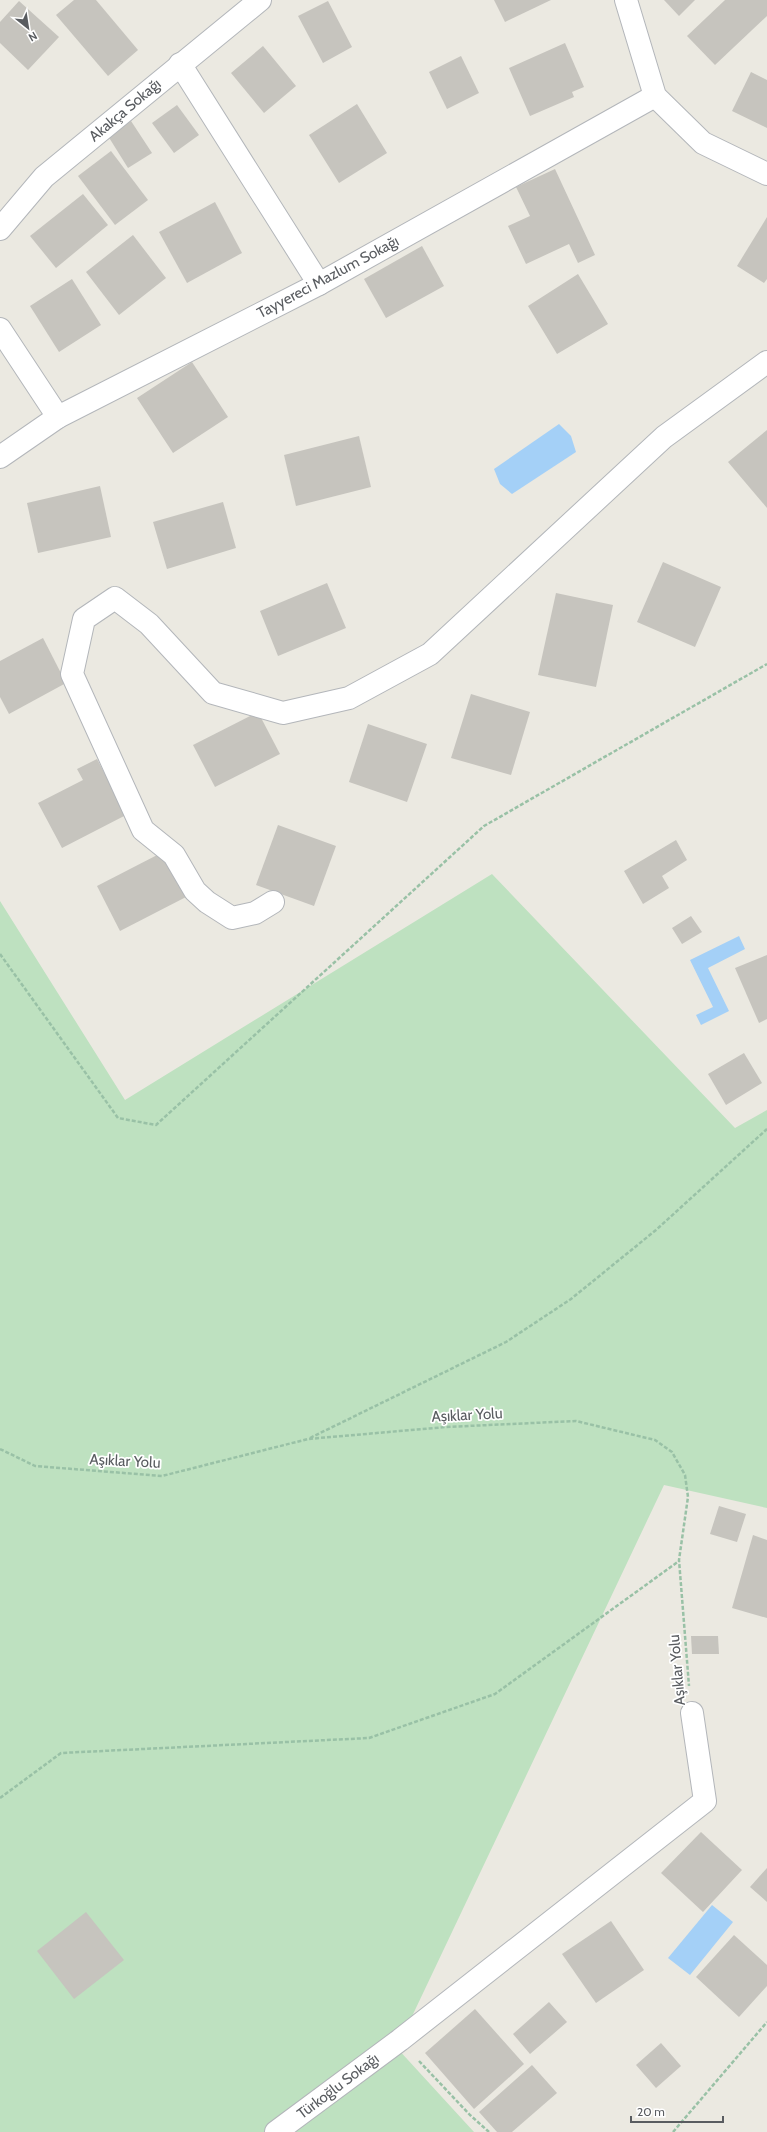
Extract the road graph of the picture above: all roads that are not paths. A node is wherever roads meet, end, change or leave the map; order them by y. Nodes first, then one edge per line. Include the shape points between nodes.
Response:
1 (260, 0) edge
2 (626, 0) edge
3 (180, 64) junction
4 (656, 96) junction
5 (767, 174) edge
6 (0, 229) edge
7 (319, 284) junction
8 (0, 329) edge
9 (767, 362) edge
10 (58, 416) junction
11 (0, 457) edge
12 (273, 902) dead end
13 (692, 1713) road end
14 (276, 2132) edge

1 - 3 street, Akakça Sokağı
2 - 4 street
3 - 6 street, Akakça Sokağı via 44,177
3 - 7 street
4 - 5 street via 703,143
4 - 7 street, Tayyereci Mazlum Sokağı
7 - 10 street, Tayyereci Mazlum Sokağı
8 - 10 street
9 - 12 street via 664,437 430,654 349,698 283,713 213,693 149,624 115,598 84,619 72,674 143,830 174,855 195,891 232,918 255,913
10 - 11 street, Tayyereci Mazlum Sokağı
13 - 14 street, Türkoğlu Sokağı via 705,1801 400,2040

